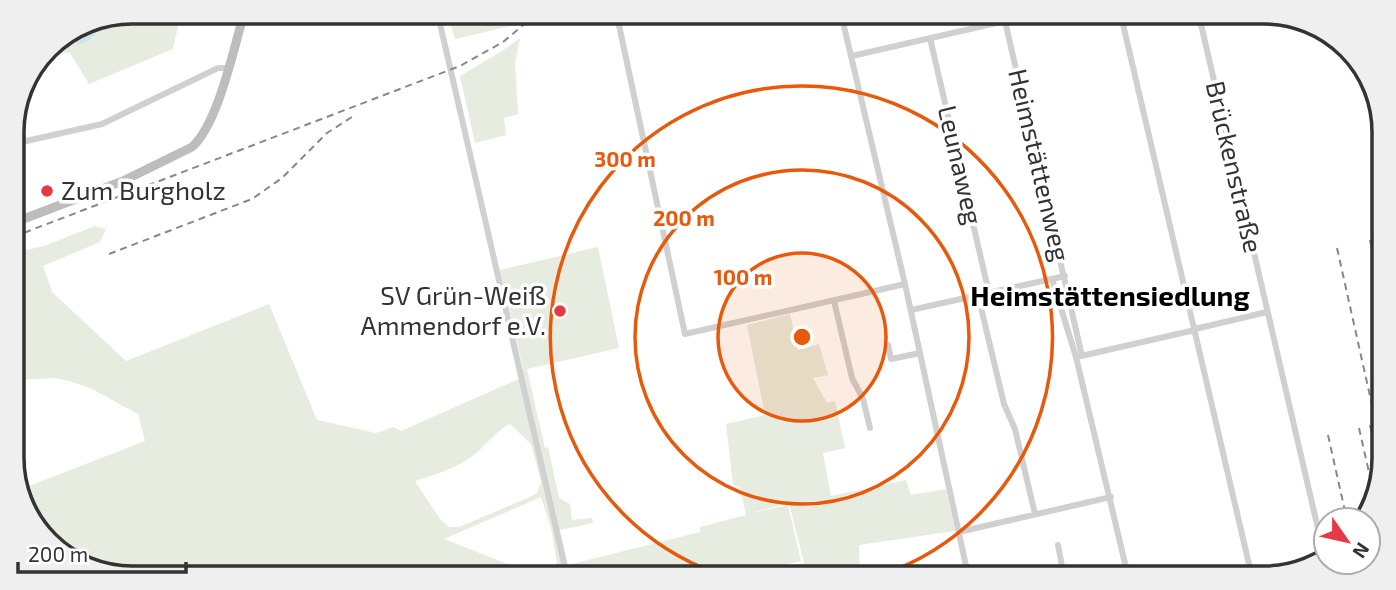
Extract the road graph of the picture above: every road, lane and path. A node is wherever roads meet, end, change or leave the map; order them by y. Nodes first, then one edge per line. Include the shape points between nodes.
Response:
1 (241, 24) edge
2 (441, 24) edge
3 (619, 24) edge
4 (844, 24) edge
5 (990, 24) edge
6 (1008, 24) edge
7 (1123, 24) edge
8 (1201, 24) edge
9 (930, 38) junction
10 (852, 56) junction
11 (228, 68) junction
12 (25, 141) edge
13 (25, 219) edge
14 (1065, 276) junction
15 (1052, 279) junction
16 (905, 284) junction
17 (989, 293) junction
18 (978, 295) junction
19 (834, 301) junction
20 (911, 310) junction
21 (1267, 312) junction
22 (1195, 330) junction
23 (888, 345) dead end
24 (920, 353) junction
25 (1079, 357) junction
26 (870, 428) dead end
27 (1111, 497) junction
28 (1313, 506) edge
29 (1035, 514) junction
30 (959, 532) junction
31 (1058, 545) dead end
32 (966, 565) edge
33 (1062, 565) edge
34 (1126, 565) edge
35 (1249, 565) edge
36 (565, 566) edge

1 - 11 main road
2 - 36 street
3 - 19 street via 685,334
4 - 10 street
5 - 9 street
6 - 14 street, Heimstättenweg
7 - 22 street
8 - 21 street, Brückenstraße
9 - 10 street
9 - 17 street, Leunaweg
10 - 16 street
11 - 12 street via 218,68 102,124
11 - 13 main road via 207,125 192,147 123,181
14 - 15 street
14 - 25 street, Heimstättenweg
15 - 17 street
15 - 25 street, Heimstättenweg
16 - 19 street
16 - 20 street
17 - 18 street
18 - 20 street
18 - 29 street
19 - 26 street via 852,378
20 - 24 street
21 - 22 street
21 - 28 street, Brückenstraße
22 - 25 street
22 - 35 street
23 - 24 street via 891,359
24 - 30 street
25 - 27 street, Heimstättenweg
27 - 29 street
27 - 34 street, Heimstättenweg
29 - 30 street
30 - 32 street
31 - 33 street

